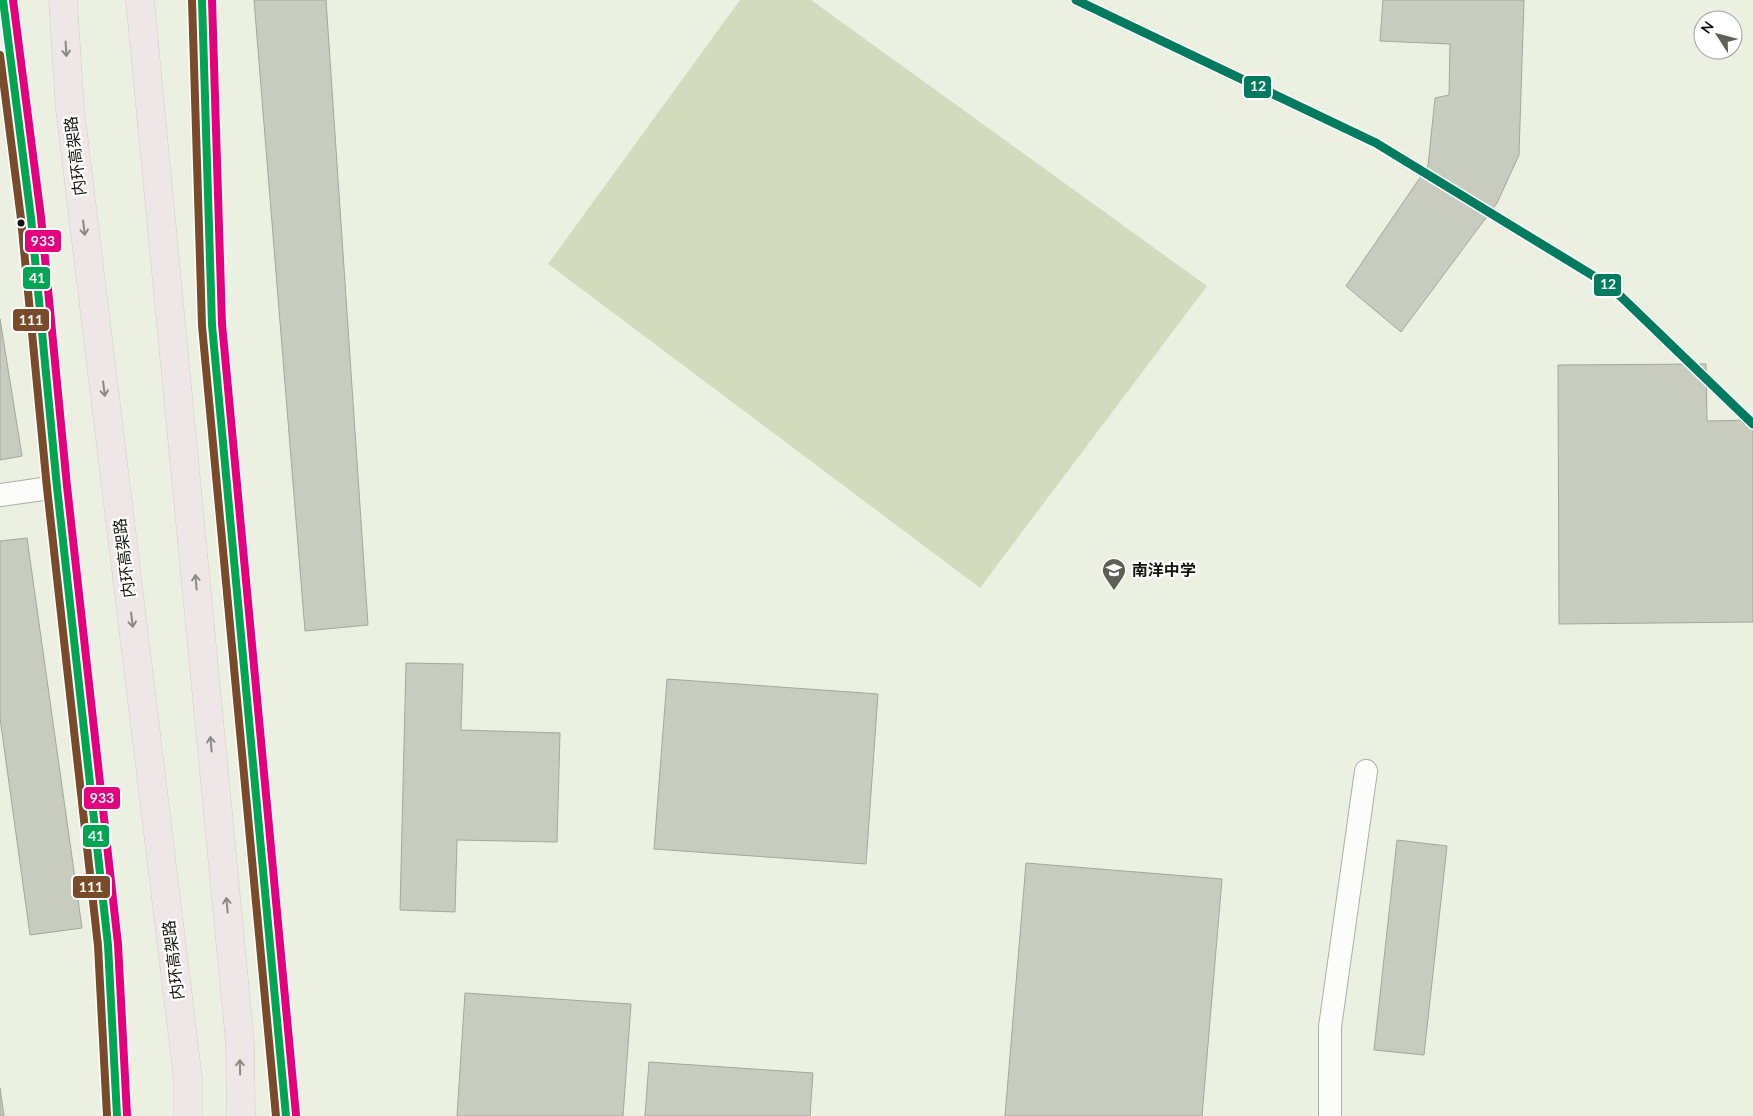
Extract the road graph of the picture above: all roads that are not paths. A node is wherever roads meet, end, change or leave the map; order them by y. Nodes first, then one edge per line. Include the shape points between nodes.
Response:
1 (3, 0) edge
2 (63, 0) edge
3 (140, 0) edge
4 (202, 0) edge
5 (57, 487) junction
6 (0, 495) edge
7 (1366, 771) dead end
8 (116, 1116) edge
9 (188, 1116) edge
10 (241, 1116) edge
11 (286, 1116) edge
12 (1330, 1116) edge

1 - 5 main road via 31,218
2 -> 9 highway, 内环高架路 via 70,109 188,1080
10 -> 3 highway via 239,1033
4 - 11 main road via 212,325
5 - 6 lane
5 - 8 main road via 108,944
7 - 12 lane via 1330,1027

